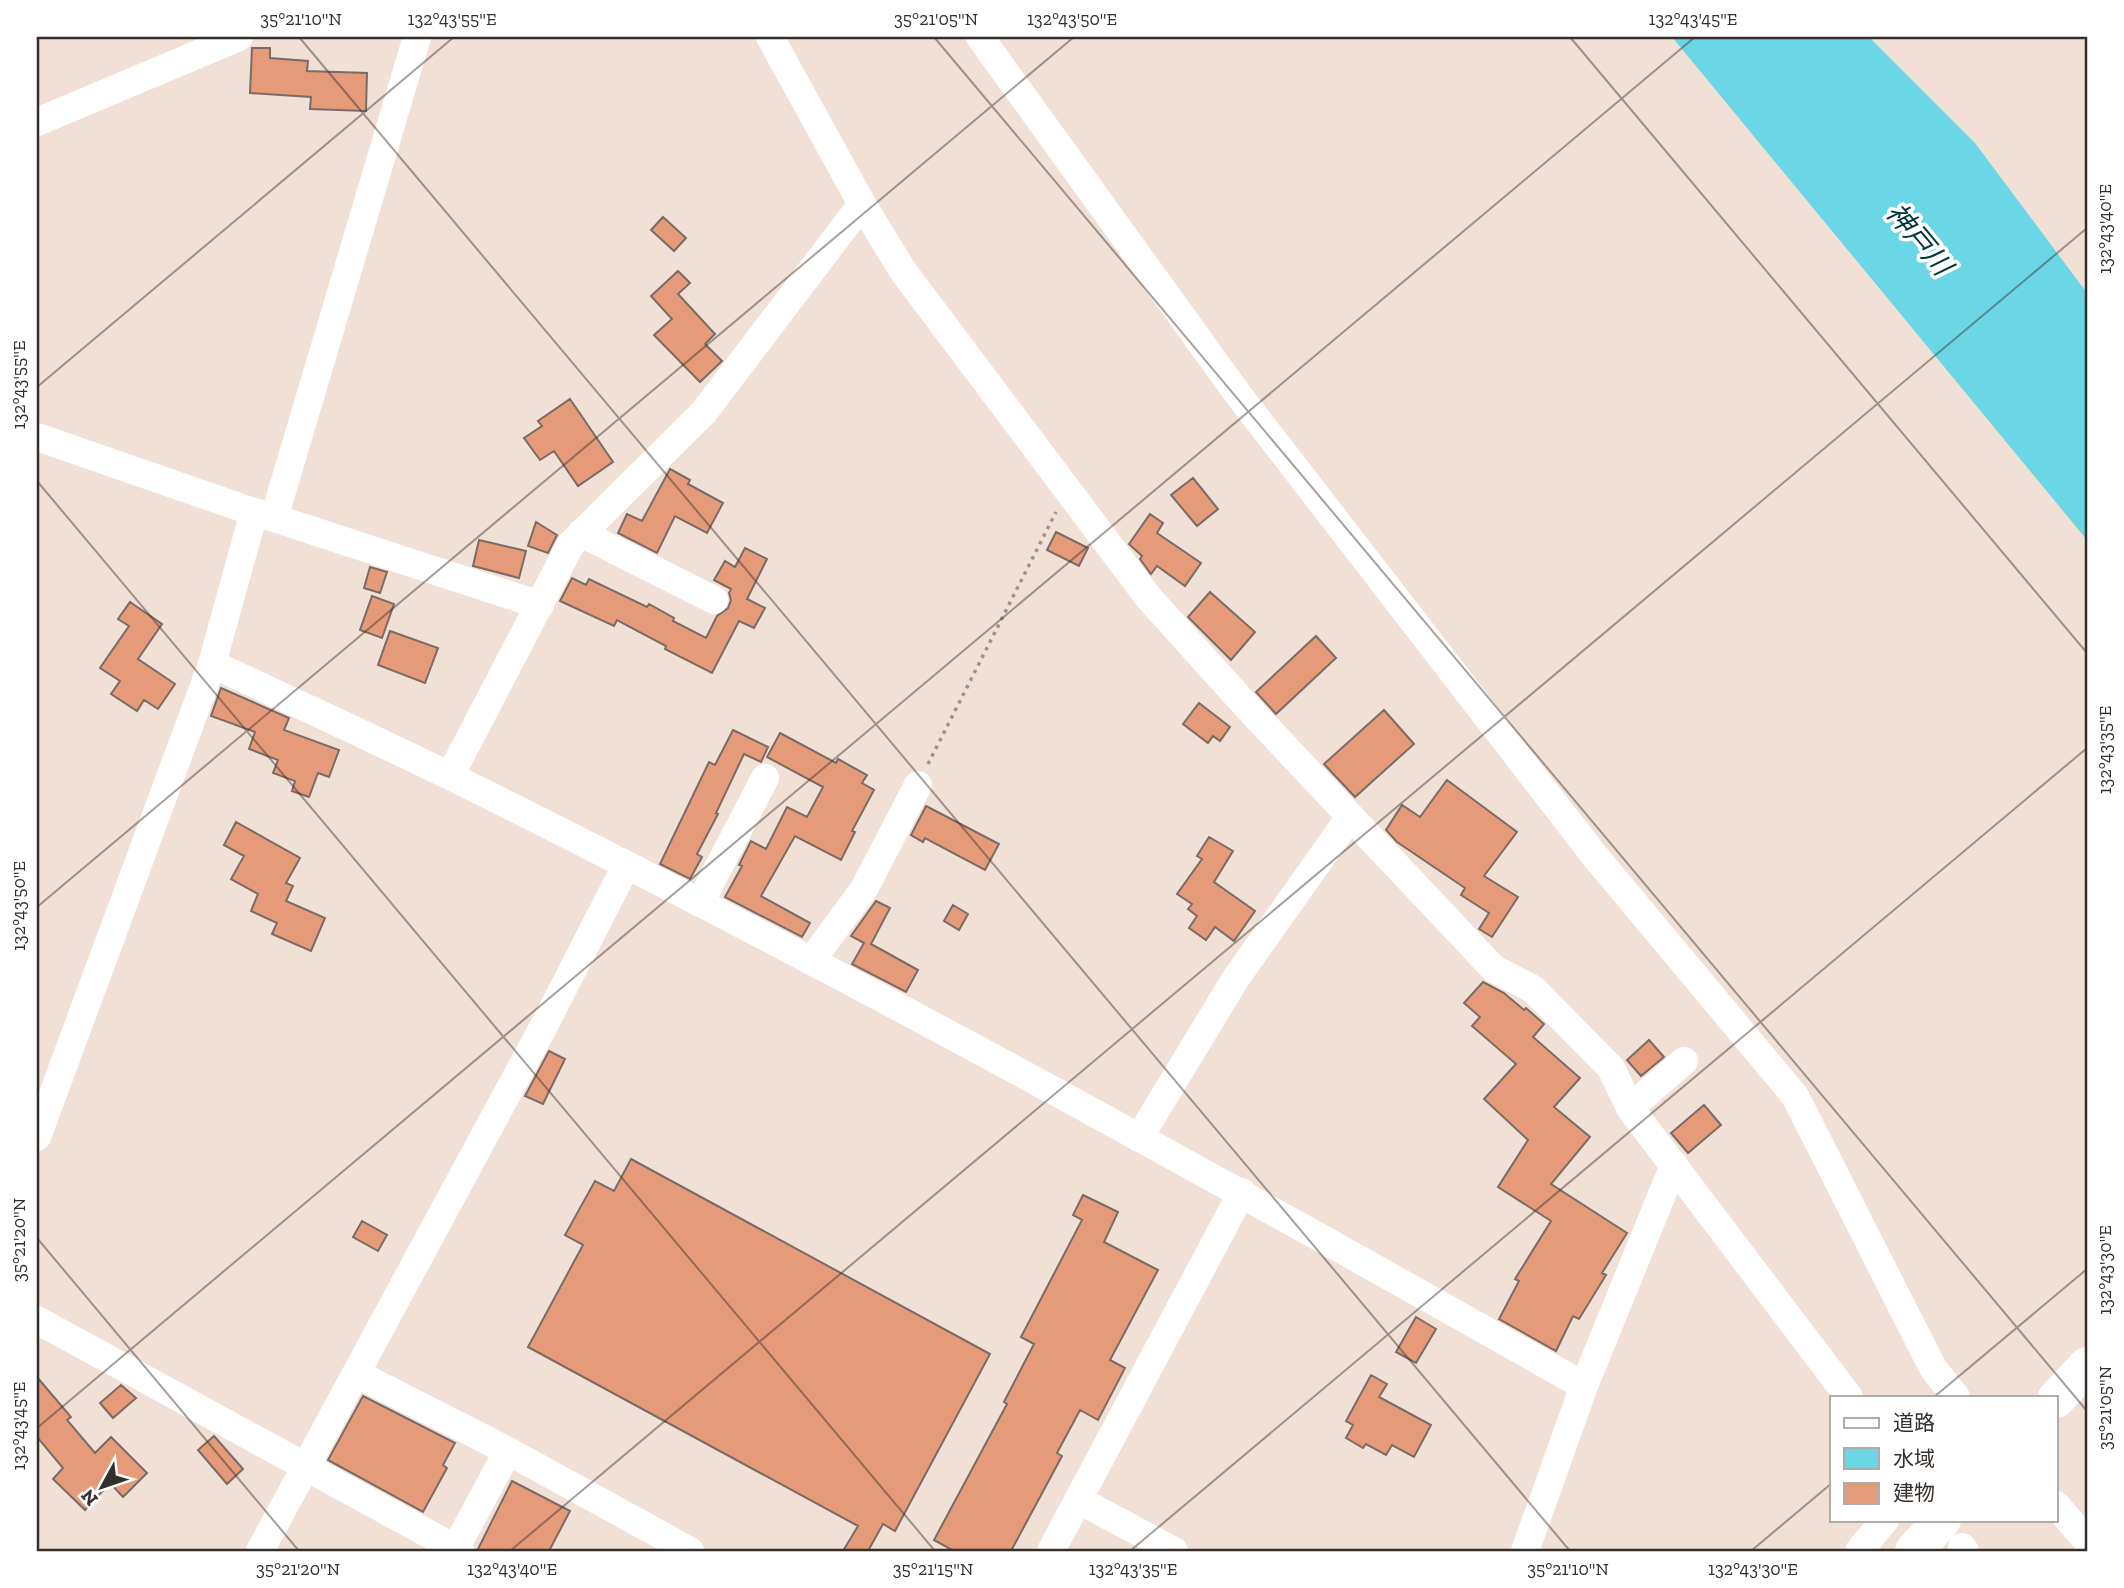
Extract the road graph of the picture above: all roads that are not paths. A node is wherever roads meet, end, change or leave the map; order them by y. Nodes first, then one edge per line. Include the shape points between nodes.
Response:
1 (240, 37) edge
2 (417, 37) edge
3 (770, 37) edge
4 (981, 37) edge
5 (37, 122) edge
6 (862, 204) junction
7 (37, 437) edge
8 (264, 515) junction
9 (581, 534) junction
10 (714, 600) dead end
11 (540, 606) junction
12 (212, 664) junction
13 (450, 776) junction
14 (765, 778) dead end
15 (918, 785) road end
16 (1350, 817) junction
17 (626, 866) junction
18 (700, 902) junction
19 (811, 961) junction
20 (1684, 1061) dead end
21 (1630, 1108) junction
22 (37, 1137) edge
23 (1139, 1138) junction
24 (1674, 1164) junction
25 (1242, 1192) junction
26 (37, 1320) edge
27 (2085, 1369) edge
28 (357, 1374) junction
29 (1584, 1386) junction
30 (1848, 1396) edge
31 (1955, 1396) edge
32 (2058, 1397) edge
33 (508, 1451) junction
34 (307, 1466) junction
35 (1079, 1500) junction
36 (2058, 1507) edge
37 (1883, 1522) edge
38 (1956, 1539) edge
39 (2087, 1541) edge
40 (457, 1550) edge
41 (260, 1551) edge
42 (690, 1551) edge
43 (1051, 1551) edge
44 (1174, 1551) edge
45 (1525, 1551) edge
46 (1859, 1551) edge
47 (1914, 1551) edge

1 - 5 street
2 - 8 street
3 - 6 street
4 - 31 street via 1237,393 1594,855 1795,1096 1933,1368
6 - 9 street via 704,412
6 - 16 street via 903,271 1147,597
7 - 8 street
8 - 11 street
8 - 12 street
9 - 10 street
9 - 11 street via 571,544
11 - 13 street
12 - 13 street
12 - 22 street
13 - 17 street
14 - 18 street
15 - 19 street via 864,889
16 - 21 street via 1494,968 1533,989 1611,1068
16 - 23 street via 1236,978
17 - 18 street
17 - 28 street
18 - 19 street
19 - 23 street
20 - 21 street
21 - 24 street
23 - 25 street
24 - 29 street
24 - 30 street
25 - 29 street
25 - 35 street
26 - 34 street
27 - 32 highway
28 - 33 street
28 - 34 street
29 - 45 street
33 - 40 street
33 - 42 street
34 - 40 street
34 - 41 street
35 - 43 street
35 - 44 street
36 - 39 street
37 - 46 street
38 - 47 highway

